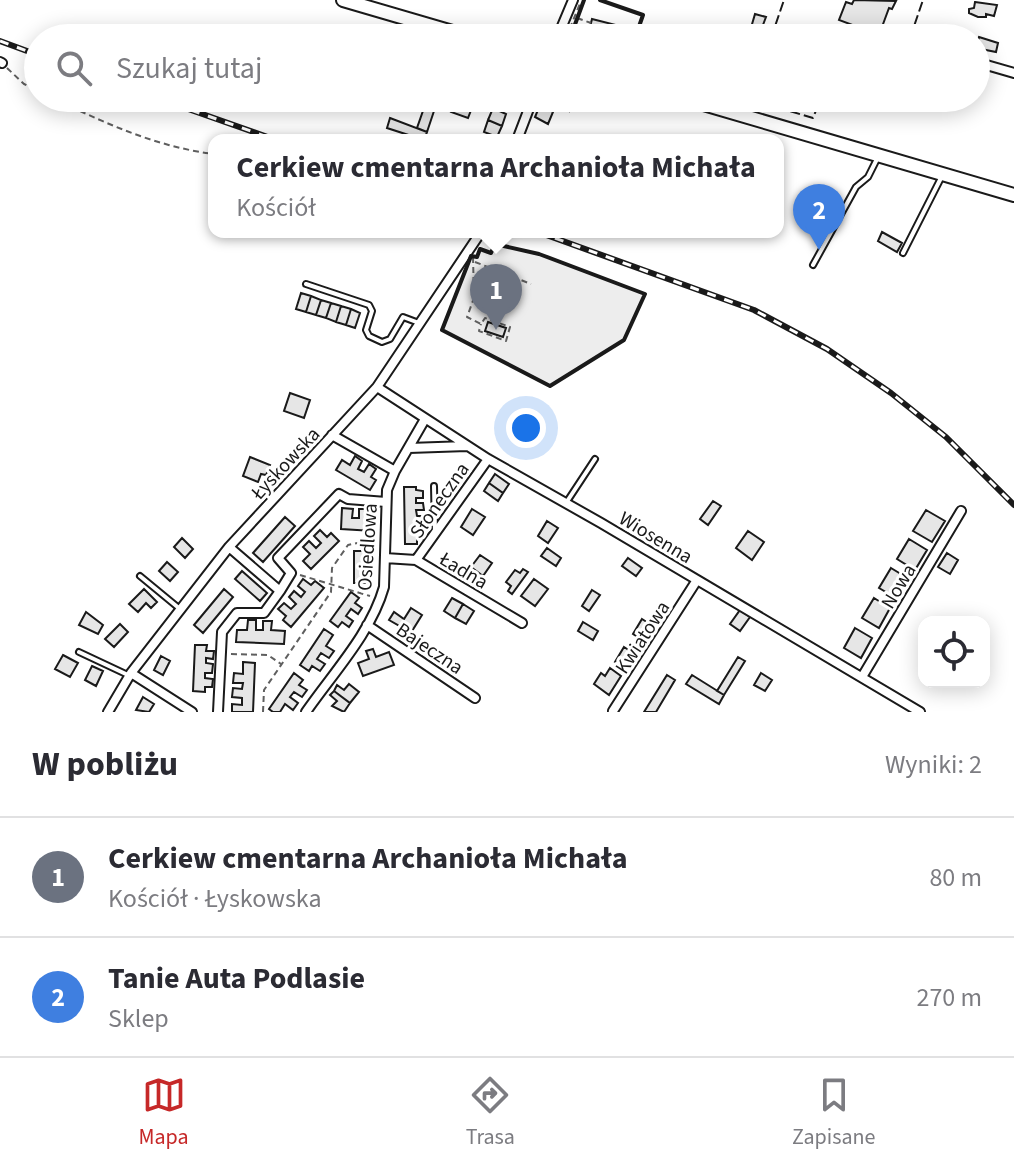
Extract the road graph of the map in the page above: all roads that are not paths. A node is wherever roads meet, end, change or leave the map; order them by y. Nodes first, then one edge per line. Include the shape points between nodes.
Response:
1 (343, 0) edge
2 (572, 0) edge
3 (425, 24) edge
4 (563, 24) edge
5 (990, 66) edge
6 (1014, 73) edge
7 (528, 112) edge
8 (731, 112) edge
9 (519, 134) edge
10 (879, 155) junction
11 (943, 174) junction
12 (1014, 195) edge
13 (477, 238) edge
14 (903, 253) dead end
15 (813, 265) dead end
16 (306, 284) dead end
17 (419, 324) junction
18 (377, 387) junction
19 (425, 419) junction
20 (332, 435) junction
21 (467, 446) junction
22 (409, 448) junction
23 (488, 459) junction
24 (595, 459) dead end
25 (395, 471) junction
26 (434, 486) dead end
27 (386, 502) junction
28 (566, 503) junction
29 (961, 511) dead end
30 (435, 535) junction
31 (229, 547) junction
32 (385, 558) junction
33 (416, 560) junction
34 (140, 576) dead end
35 (697, 580) junction
36 (280, 591) junction
37 (180, 609) junction
38 (522, 623) dead end
39 (367, 625) junction
40 (79, 652) dead end
41 (130, 674) junction
42 (862, 677) junction
43 (475, 698) dead end
44 (613, 711) edge
45 (108, 712) edge
46 (192, 712) edge
47 (218, 712) edge
48 (306, 712) edge
49 (920, 712) edge

1 - 3 main road
2 - 4 street
5 - 6 street
7 - 9 street
8 - 10 main road
10 - 11 main road
10 - 15 lane
11 - 12 main road
11 - 14 lane
13 - 17 street, Łyskowska
16 - 17 lane via 369,305 366,330 382,342 390,339 403,317
17 - 18 street, Łyskowska
18 - 19 street, Wiosenna
18 - 20 street, Łyskowska
19 - 21 street, Wiosenna
19 - 22 street, Osiedlowa
20 - 25 street
20 - 31 street, Łyskowska
21 - 22 street
21 - 23 street, Wiosenna
22 - 25 street, Osiedlowa
23 - 28 street, Wiosenna
23 - 30 street, Słoneczna
24 - 28 lane
25 - 27 street, Osiedlowa
26 - 30 lane
27 - 32 street, Osiedlowa
27 - 36 street via 339,494 278,558 291,573
28 - 35 street, Wiosenna
29 - 42 street, Nowa
30 - 33 street, Słoneczna
31 - 36 street
31 - 37 street, Łyskowska
32 - 33 street, Ładna
32 - 39 street, Osiedlowa via 384,587
33 - 38 street, Ładna
34 - 37 lane
35 - 42 street, Wiosenna
35 - 44 street, Kwiatowa
36 - 47 street via 264,613 237,613 222,632
37 - 41 street, Łyskowska
39 - 43 street, Bajeczna
39 - 48 street, Osiedlowa
40 - 41 lane
41 - 45 street, Łyskowska
41 - 46 street
42 - 49 street, Wiosenna

